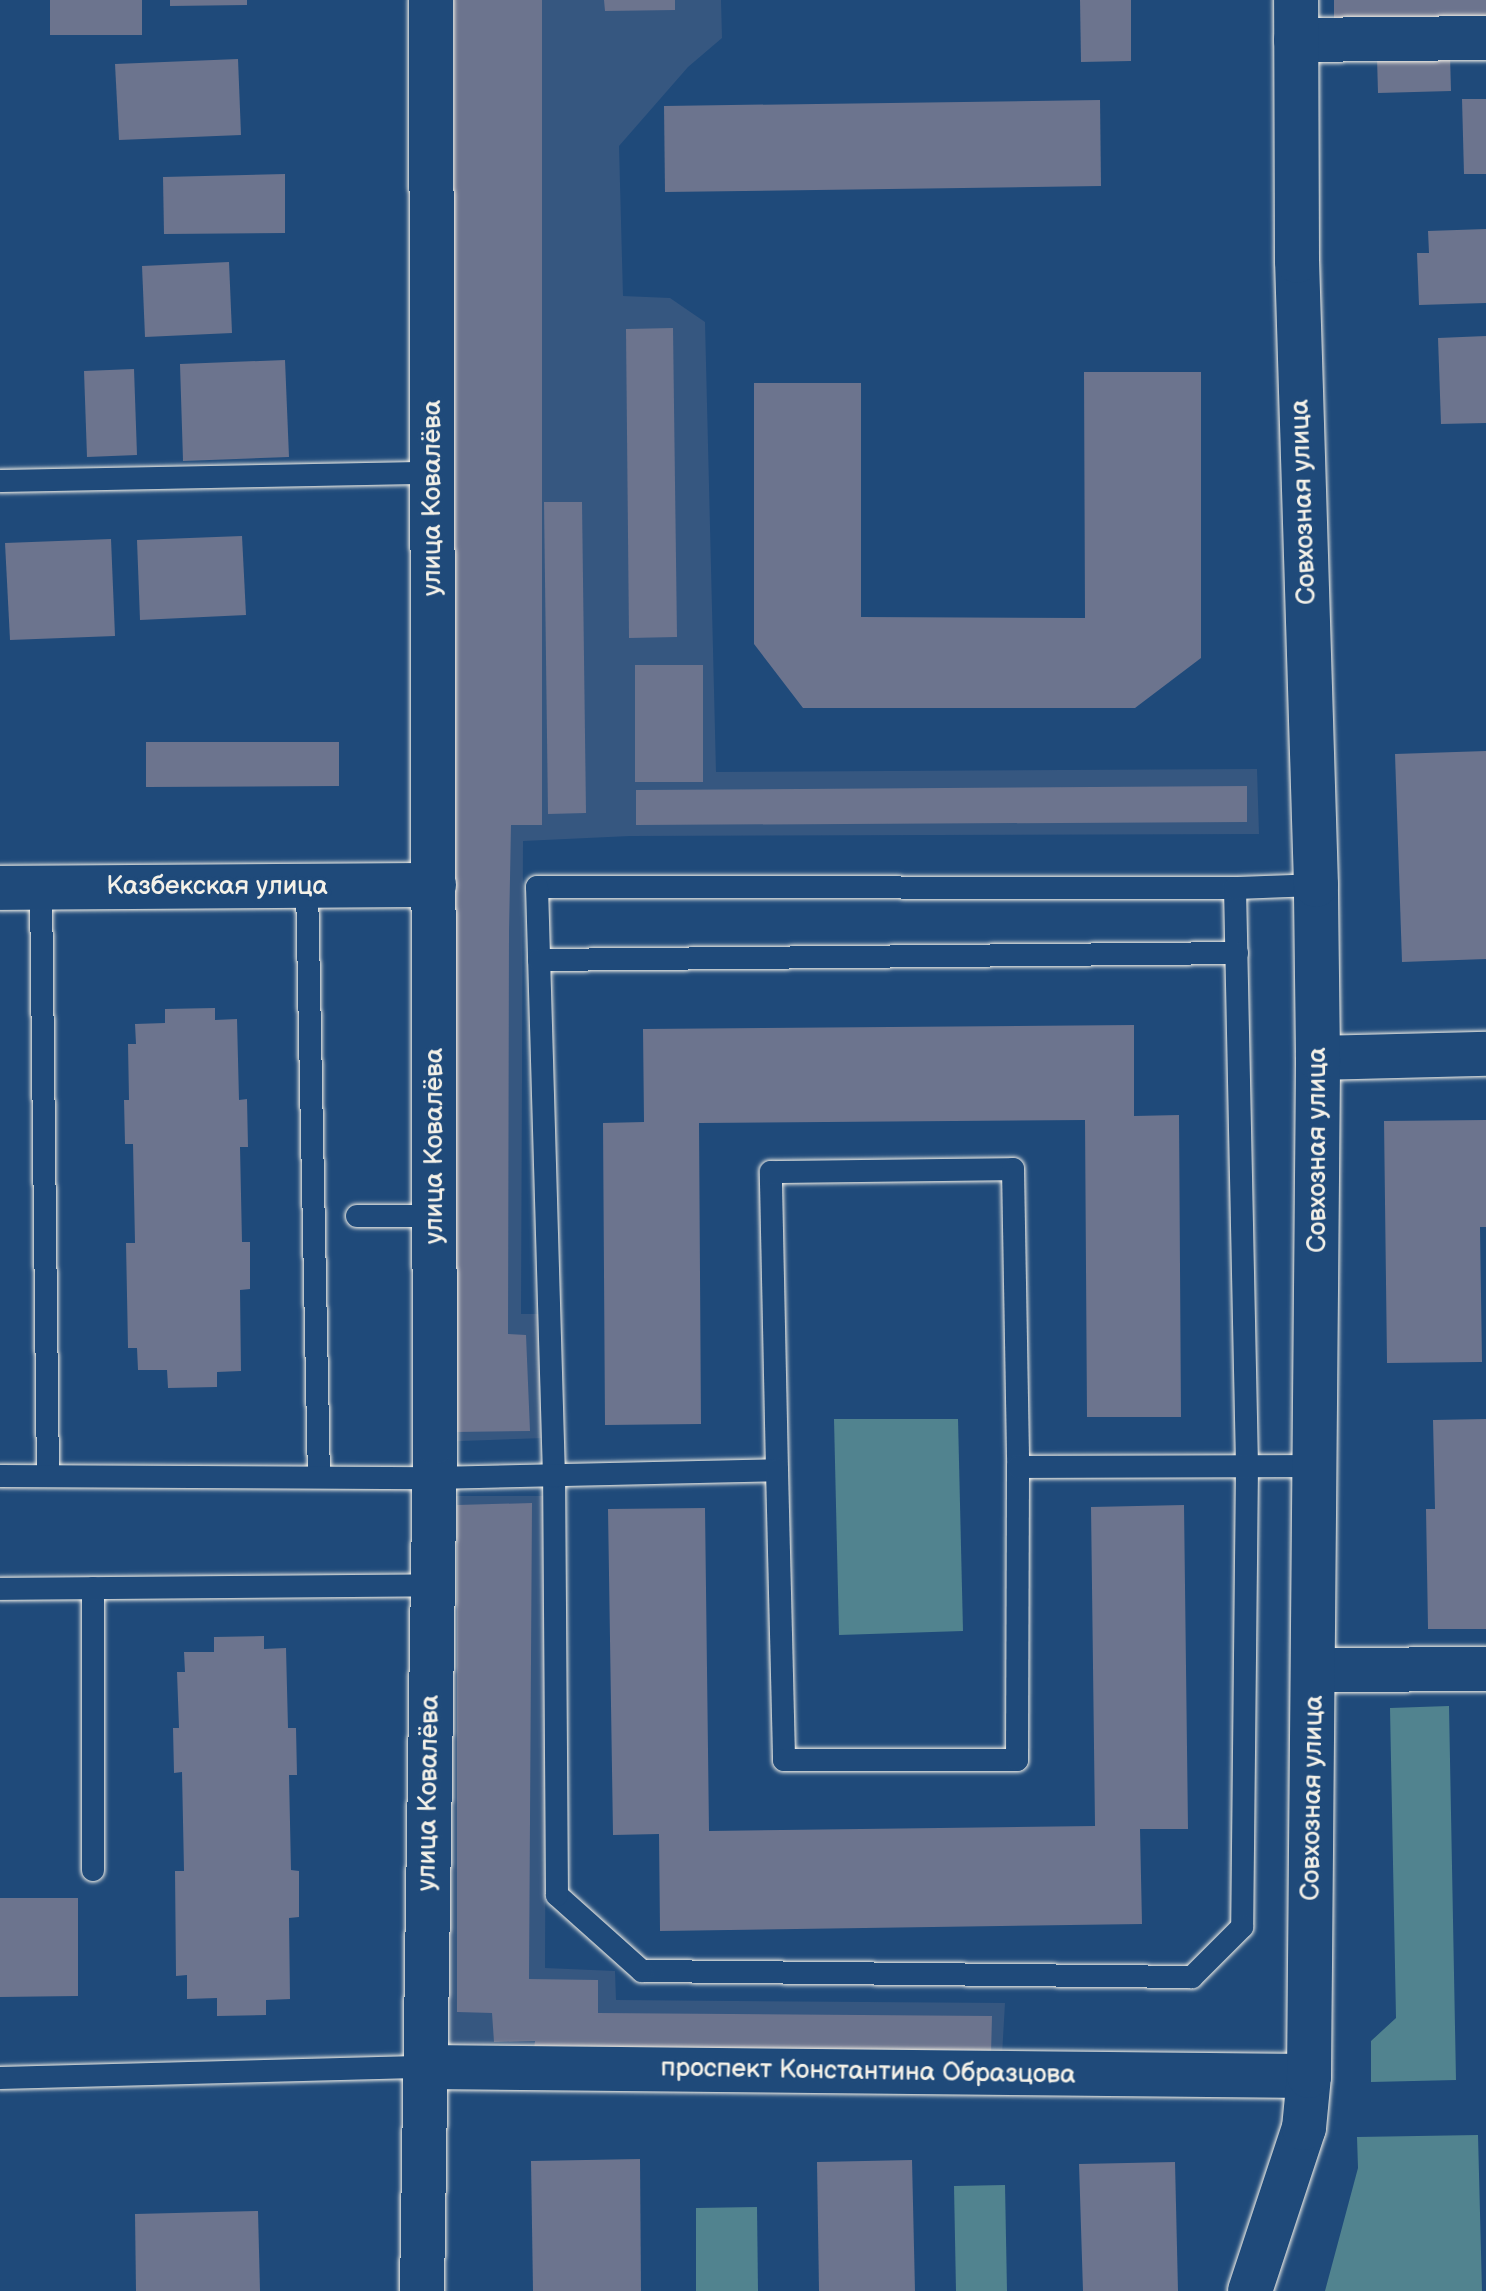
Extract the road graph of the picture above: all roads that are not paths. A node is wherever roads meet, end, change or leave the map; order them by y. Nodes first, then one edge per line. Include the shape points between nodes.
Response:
1 (431, 0) edge
2 (1296, 20) edge
3 (1486, 38) edge
4 (433, 473) junction
5 (0, 481) edge
6 (434, 885) junction
7 (1316, 885) junction
8 (307, 886) junction
9 (21, 888) edge
10 (1235, 888) junction
11 (1237, 953) junction
12 (539, 960) junction
13 (1486, 1054) edge
14 (1318, 1058) junction
15 (357, 1216) dead end
16 (435, 1216) junction
17 (1247, 1466) junction
18 (1316, 1466) junction
19 (1018, 1467) junction
20 (777, 1470) junction
21 (48, 1475) junction
22 (0, 1476) edge
23 (319, 1477) junction
24 (554, 1477) junction
25 (434, 1478) junction
26 (431, 1585) junction
27 (93, 1588) junction
28 (0, 1589) edge
29 (1486, 1669) edge
30 (1315, 1670) junction
31 (93, 1870) dead end
32 (426, 2067) junction
33 (1309, 2076) junction
34 (0, 2078) edge
35 (422, 2291) edge
36 (1250, 2291) edge

1 - 4 street, улица Ковалёва
2 - 3 street
2 - 7 street, Совхозная улица via 1297,261
4 - 5 lane
4 - 6 street, улица Ковалёва
6 - 8 street, Казбекская улица
6 - 16 street, улица Ковалёва
7 - 10 lane
7 - 14 street, Совхозная улица
8 - 9 street, Казбекская улица
8 - 23 lane
9 - 21 lane
10 - 11 lane
10 - 12 lane via 537,887
11 - 12 lane
11 - 17 lane
12 - 24 lane
13 - 14 street
14 - 18 street, Совхозная улица
15 - 16 lane
16 - 25 street, улица Ковалёва
17 - 18 lane
17 - 19 lane
17 - 24 lane via 1242,1927 1192,1977 642,1971 557,1895
18 - 30 street, Совхозная улица
19 - 20 lane via 1017,1760 784,1760
19 - 20 lane via 1013,1169 771,1172
20 - 24 lane
21 - 22 lane
21 - 23 lane
23 - 25 lane
24 - 25 lane
25 - 26 street, улица Ковалёва
26 - 27 lane
26 - 32 street, улица Ковалёва
27 - 28 lane
27 - 31 lane
29 - 30 street
30 - 33 street, Совхозная улица
32 - 33 street, проспект Константина Образцова
32 - 34 lane
32 - 35 street, улица Ковалёва
33 - 36 street, Совхозная улица via 1304,2128

